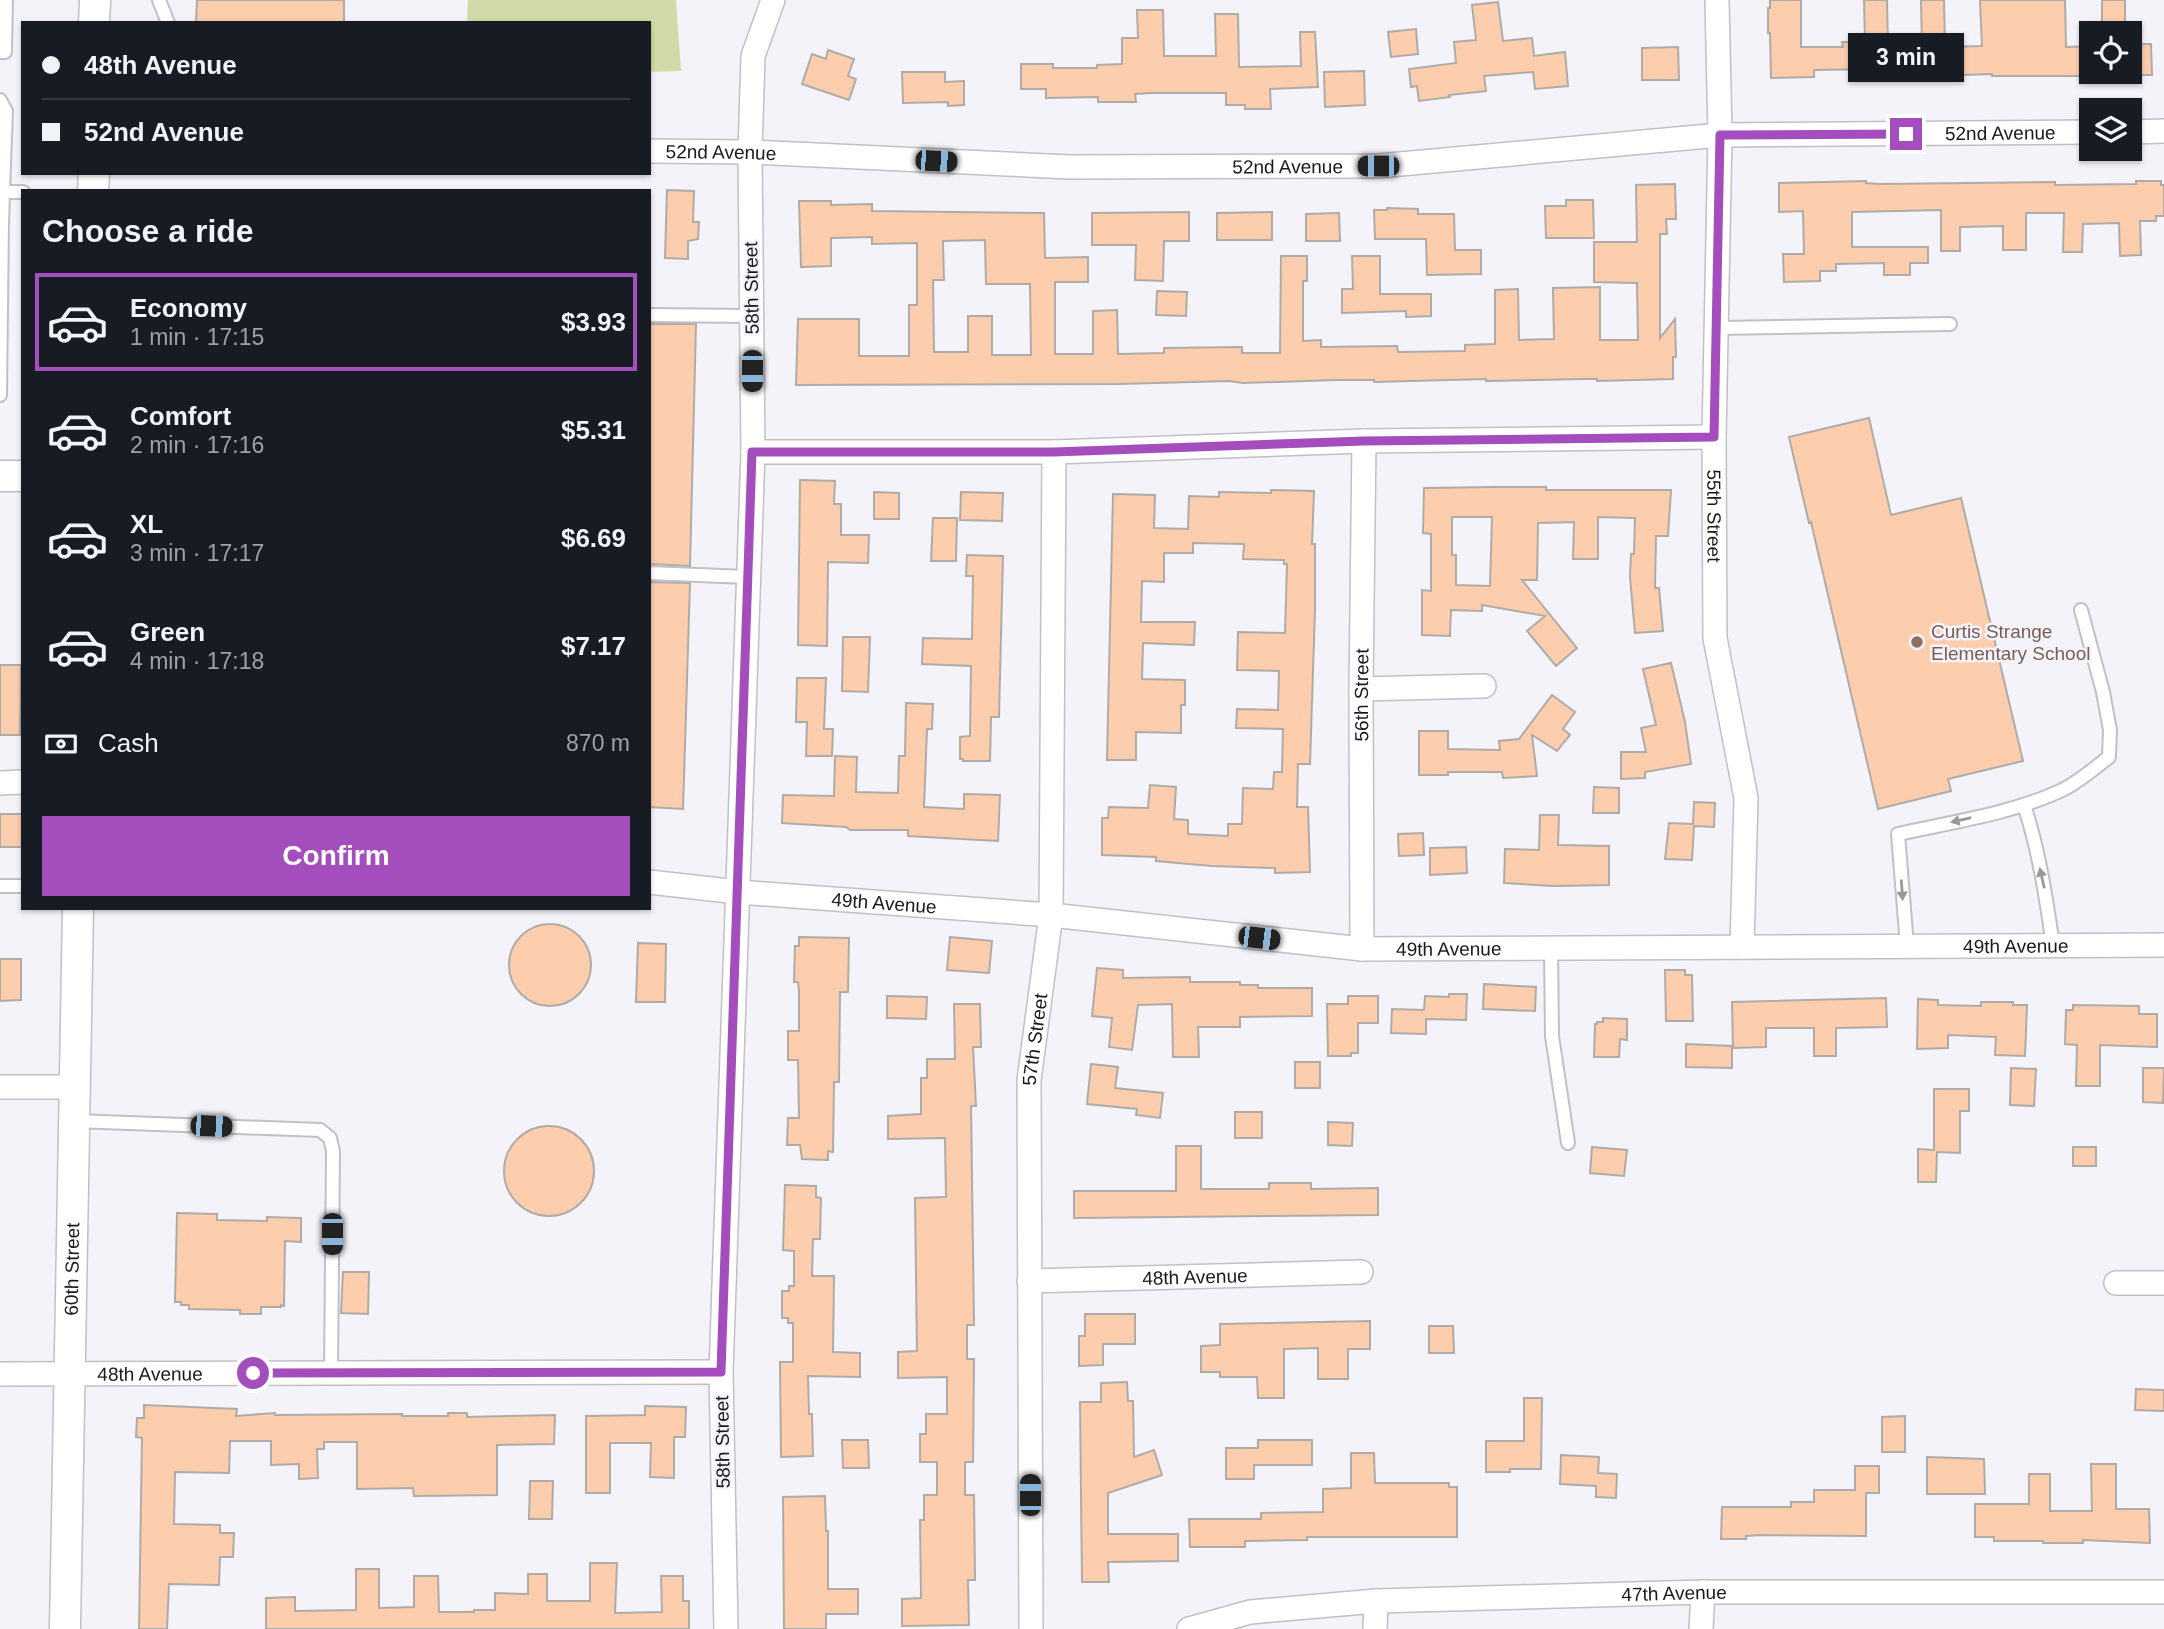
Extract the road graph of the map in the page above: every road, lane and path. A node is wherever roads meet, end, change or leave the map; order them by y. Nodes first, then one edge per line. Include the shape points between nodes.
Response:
1 (6, 0) edge
2 (94, 0) edge
3 (159, 0) edge
4 (774, 0) edge
5 (1717, 0) edge
6 (94, 21) edge
7 (167, 21) edge
8 (0, 52) edge
9 (0, 100) edge
10 (2164, 131) edge
11 (2079, 132) edge
12 (2142, 132) edge
13 (1720, 135) junction
14 (651, 151) edge
15 (750, 152) junction
16 (3, 192) junction
17 (21, 192) edge
18 (1, 223) edge
19 (651, 315) edge
20 (751, 317) junction
21 (1950, 324) dead end
22 (1716, 328) junction
23 (0, 395) edge
24 (1714, 437) junction
25 (1364, 441) junction
26 (752, 452) junction
27 (1054, 452) junction
28 (0, 476) edge
29 (21, 476) edge
30 (651, 573) edge
31 (747, 578) junction
32 (2081, 610) dead end
33 (1484, 686) dead end
34 (1362, 689) junction
35 (21, 782) edge
36 (0, 783) edge
37 (2024, 805) junction
38 (651, 882) edge
39 (0, 886) edge
40 (21, 886) edge
41 (738, 892) junction
42 (78, 910) edge
43 (1051, 915) junction
44 (2053, 945) junction
45 (2164, 945) edge
46 (1907, 946) junction
47 (1742, 947) junction
48 (1551, 948) junction
49 (1362, 949) junction
50 (0, 1087) edge
51 (74, 1087) junction
52 (74, 1121) junction
53 (1567, 1143) dead end
54 (1362, 1272) dead end
55 (1028, 1281) junction
56 (2116, 1283) dead end
57 (2164, 1283) edge
58 (721, 1372) junction
59 (69, 1373) junction
60 (331, 1373) junction
61 (0, 1374) edge
62 (1703, 1592) junction
63 (2164, 1592) edge
64 (1376, 1601) junction
65 (65, 1629) edge
66 (726, 1629) edge
67 (1031, 1629) edge
68 (1189, 1629) edge
69 (1375, 1629) edge
70 (1700, 1629) edge

1 - 8 lane via 5,52
2 - 6 street
3 - 7 lane
4 - 15 street, 58th Street via 752,56
5 - 13 street, 55th Street
9 - 16 lane via 6,111
10 - 12 street
11 - 13 street, 52nd Avenue
13 - 15 street, 52nd Avenue via 1378,166 1070,167
13 - 22 street, 55th Street
14 - 15 street, 52nd Avenue
15 - 20 street, 58th Street
16 - 17 lane
16 - 18 lane
18 - 23 lane
19 - 20 lane
20 - 26 street, 58th Street
21 - 22 lane
22 - 24 street, 55th Street
24 - 25 street
24 - 47 street, 55th Street via 1714,638 1746,798
25 - 27 street
25 - 34 street, 56th Street
26 - 27 street
26 - 31 street, 58th Street
27 - 43 street, 57th Street
28 - 29 street
30 - 31 lane
31 - 41 street, 58th Street
32 - 37 lane via 2103,692 2109,757 2062,790
33 - 34 street
34 - 49 street, 56th Street
35 - 36 street
44 -> 37 lane
37 -> 46 lane via 1898,834
38 - 41 street, 49th Avenue
39 - 40 lane
41 - 43 street, 49th Avenue
41 - 58 street, 58th Street
42 - 51 street, 60th Street
43 - 49 street, 49th Avenue
43 - 55 street, 57th Street via 1029,1080
44 - 45 street, 49th Avenue
44 - 46 street, 49th Avenue
46 - 47 street, 49th Avenue
47 - 48 street, 49th Avenue
48 - 49 street, 49th Avenue
48 - 53 lane via 1552,1036
50 - 51 street
51 - 52 street, 60th Street
52 - 59 street, 60th Street
52 - 60 lane via 320,1130 330,1138
54 - 55 street, 48th Avenue
55 - 67 street, 57th Street
56 - 57 street
58 - 60 street, 48th Avenue
58 - 66 street, 58th Street
59 - 60 street, 48th Avenue
59 - 61 street, 48th Avenue
59 - 65 street, 60th Street
62 - 63 street, 47th Avenue
62 - 64 street, 47th Avenue
62 - 70 street
64 - 68 street, 47th Avenue via 1251,1612
64 - 69 street

